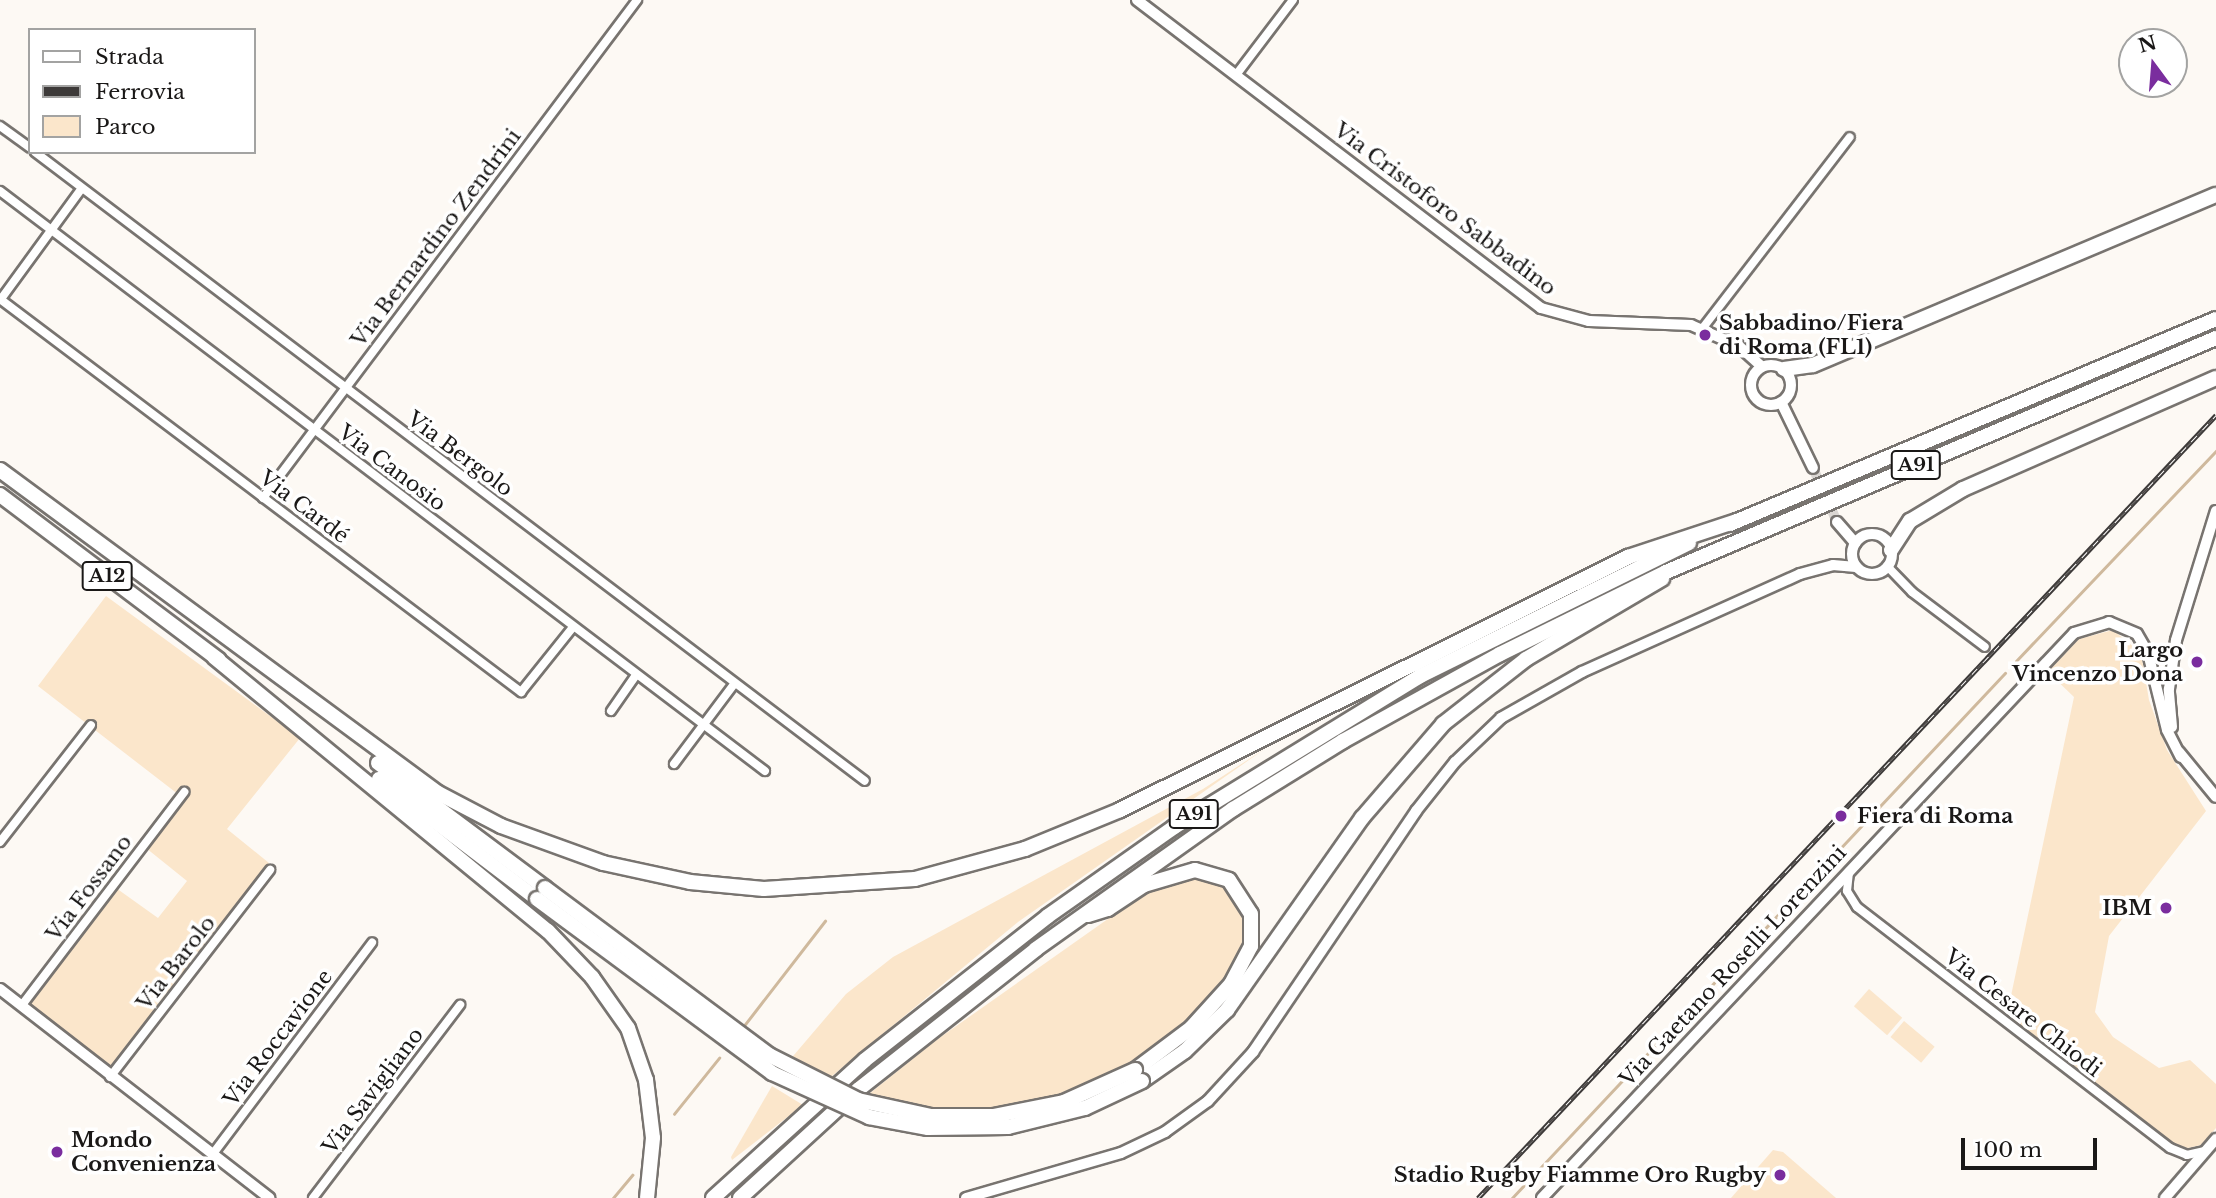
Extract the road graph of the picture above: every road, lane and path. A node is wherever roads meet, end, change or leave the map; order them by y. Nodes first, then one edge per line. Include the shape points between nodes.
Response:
1 (637, 0) edge
2 (1137, 0) edge
3 (1293, 0) edge
4 (1236, 75) junction
5 (0, 126) edge
6 (1850, 137) dead end
7 (28, 147) edge
8 (38, 154) edge
9 (82, 188) junction
10 (0, 191) edge
11 (2216, 195) edge
12 (51, 230) junction
13 (0, 299) edge
14 (2216, 319) edge
15 (1702, 329) junction
16 (2216, 338) edge
17 (1762, 366) junction
18 (1784, 369) junction
19 (2216, 378) edge
20 (344, 388) junction
21 (1782, 402) junction
22 (314, 431) junction
23 (1813, 468) tunnel mouth
24 (0, 470) edge
25 (0, 495) edge
26 (263, 498) junction
27 (2216, 511) edge
28 (1737, 521) junction
29 (1837, 522) tunnel mouth
30 (1854, 542) junction
31 (1892, 550) junction
32 (1887, 566) junction
33 (1856, 567) junction
34 (1666, 572) junction
35 (573, 627) junction
36 (224, 640) junction
37 (1985, 646) dead end
38 (214, 657) junction
39 (636, 675) junction
40 (734, 684) junction
41 (611, 711) dead end
42 (91, 725) dead end
43 (704, 725) junction
44 (2181, 757) junction
45 (674, 764) dead end
46 (765, 771) dead end
47 (864, 781) dead end
48 (184, 792) dead end
49 (2216, 797) edge
50 (0, 842) edge
51 (270, 870) dead end
52 (1850, 870) junction
53 (541, 893) junction
54 (1080, 916) junction
55 (372, 943) dead end
56 (0, 989) edge
57 (460, 1004) dead end
58 (22, 1005) junction
59 (1139, 1075) junction
60 (110, 1077) junction
61 (2216, 1139) edge
62 (2207, 1150) junction
63 (212, 1155) junction
64 (270, 1198) edge
65 (313, 1198) edge
66 (647, 1198) edge
67 (713, 1198) edge
68 (740, 1198) edge
69 (966, 1198) edge
70 (1542, 1198) edge
71 (2165, 1198) edge

1 - 20 street, Via Bernardino Zendrini
2 - 4 street, Via Cristoforo Sabbadino
3 - 4 street
4 - 15 street, Via Cristoforo Sabbadino via 1541,308 1575,319
5 - 7 street
6 - 15 street
8 - 9 street, Via Bergolo
9 - 12 street
9 - 20 street, Via Bergolo
10 - 12 street, Via Canosio
11 - 18 highway via 1813,365
12 - 13 street
12 - 22 street, Via Canosio
13 - 26 street, Via Cardé
14 - 28 highway, A91
15 - 17 street, Via Cristoforo Sabbadino via 1739,346
16 - 34 highway, A91
17 - 18 street
17 - 21 street via 1751,382 1754,394 1769,405
18 - 21 street via 1792,386
19 - 31 highway via 1970,484 1910,521
20 - 22 street, Via Bernardino Zendrini
20 - 40 street, Via Bergolo
21 - 23 street
22 - 26 street, Via Bernardino Zendrini
22 - 35 street, Via Canosio
24 - 36 highway, A12
25 - 38 highway, A12
26 - 35 street, Via Cardé via 520,692
27 - 44 street via 2189,588 2170,673 2170,715
28 - 36 highway via 1628,557 1061,835 952,871 840,888 751,888 667,878 523,835 438,793
28 - 67 highway, A91 via 1420,676 1174,827 1048,916 865,1060
29 - 30 street
30 - 31 street via 1872,533 1885,538
30 - 33 street
31 - 32 street
32 - 33 street via 1868,573
32 - 37 street via 1912,592
33 - 69 street via 1829,566 1800,573 1564,681 1502,718 1463,753 1416,811 1253,1052 1208,1101 1166,1132 1121,1153
34 - 54 highway, A91 via 1500,654 1343,741
34 - 59 highway via 1643,595 1526,659 1444,724 1363,818 1227,1010 1185,1051
35 - 39 street, Via Canosio
36 - 53 highway
38 - 53 highway
38 - 66 highway via 548,931 592,977 628,1028 646,1080 653,1138
39 - 41 street
39 - 43 street, Via Canosio
40 - 43 street
40 - 47 street, Via Bergolo
42 - 50 street
43 - 45 street
43 - 46 street, Via Canosio
44 - 49 street
44 - 52 street, Via Gaetano Roselli Lorenzini via 2167,730 2143,641 2116,623 2092,624 2062,643
48 - 58 street, Via Fossano
51 - 60 street, Via Barolo
52 - 62 street, Via Cesare Chiodi via 1847,891 1857,907 2173,1150 2190,1155
52 - 70 street, Via Gaetano Roselli Lorenzini
53 - 59 highway, bridge via 768,1055 858,1100 931,1116 993,1116 1065,1102
54 - 59 highway via 1108,909 1144,885 1188,871 1229,880 1248,906 1252,938 1237,976 1191,1028
54 - 68 highway, A91 via 859,1088
55 - 63 street, Via Roccavione
56 - 58 street
57 - 65 street, Via Savigliano
58 - 60 street
60 - 63 street
61 - 62 street
62 - 71 street
63 - 64 street

